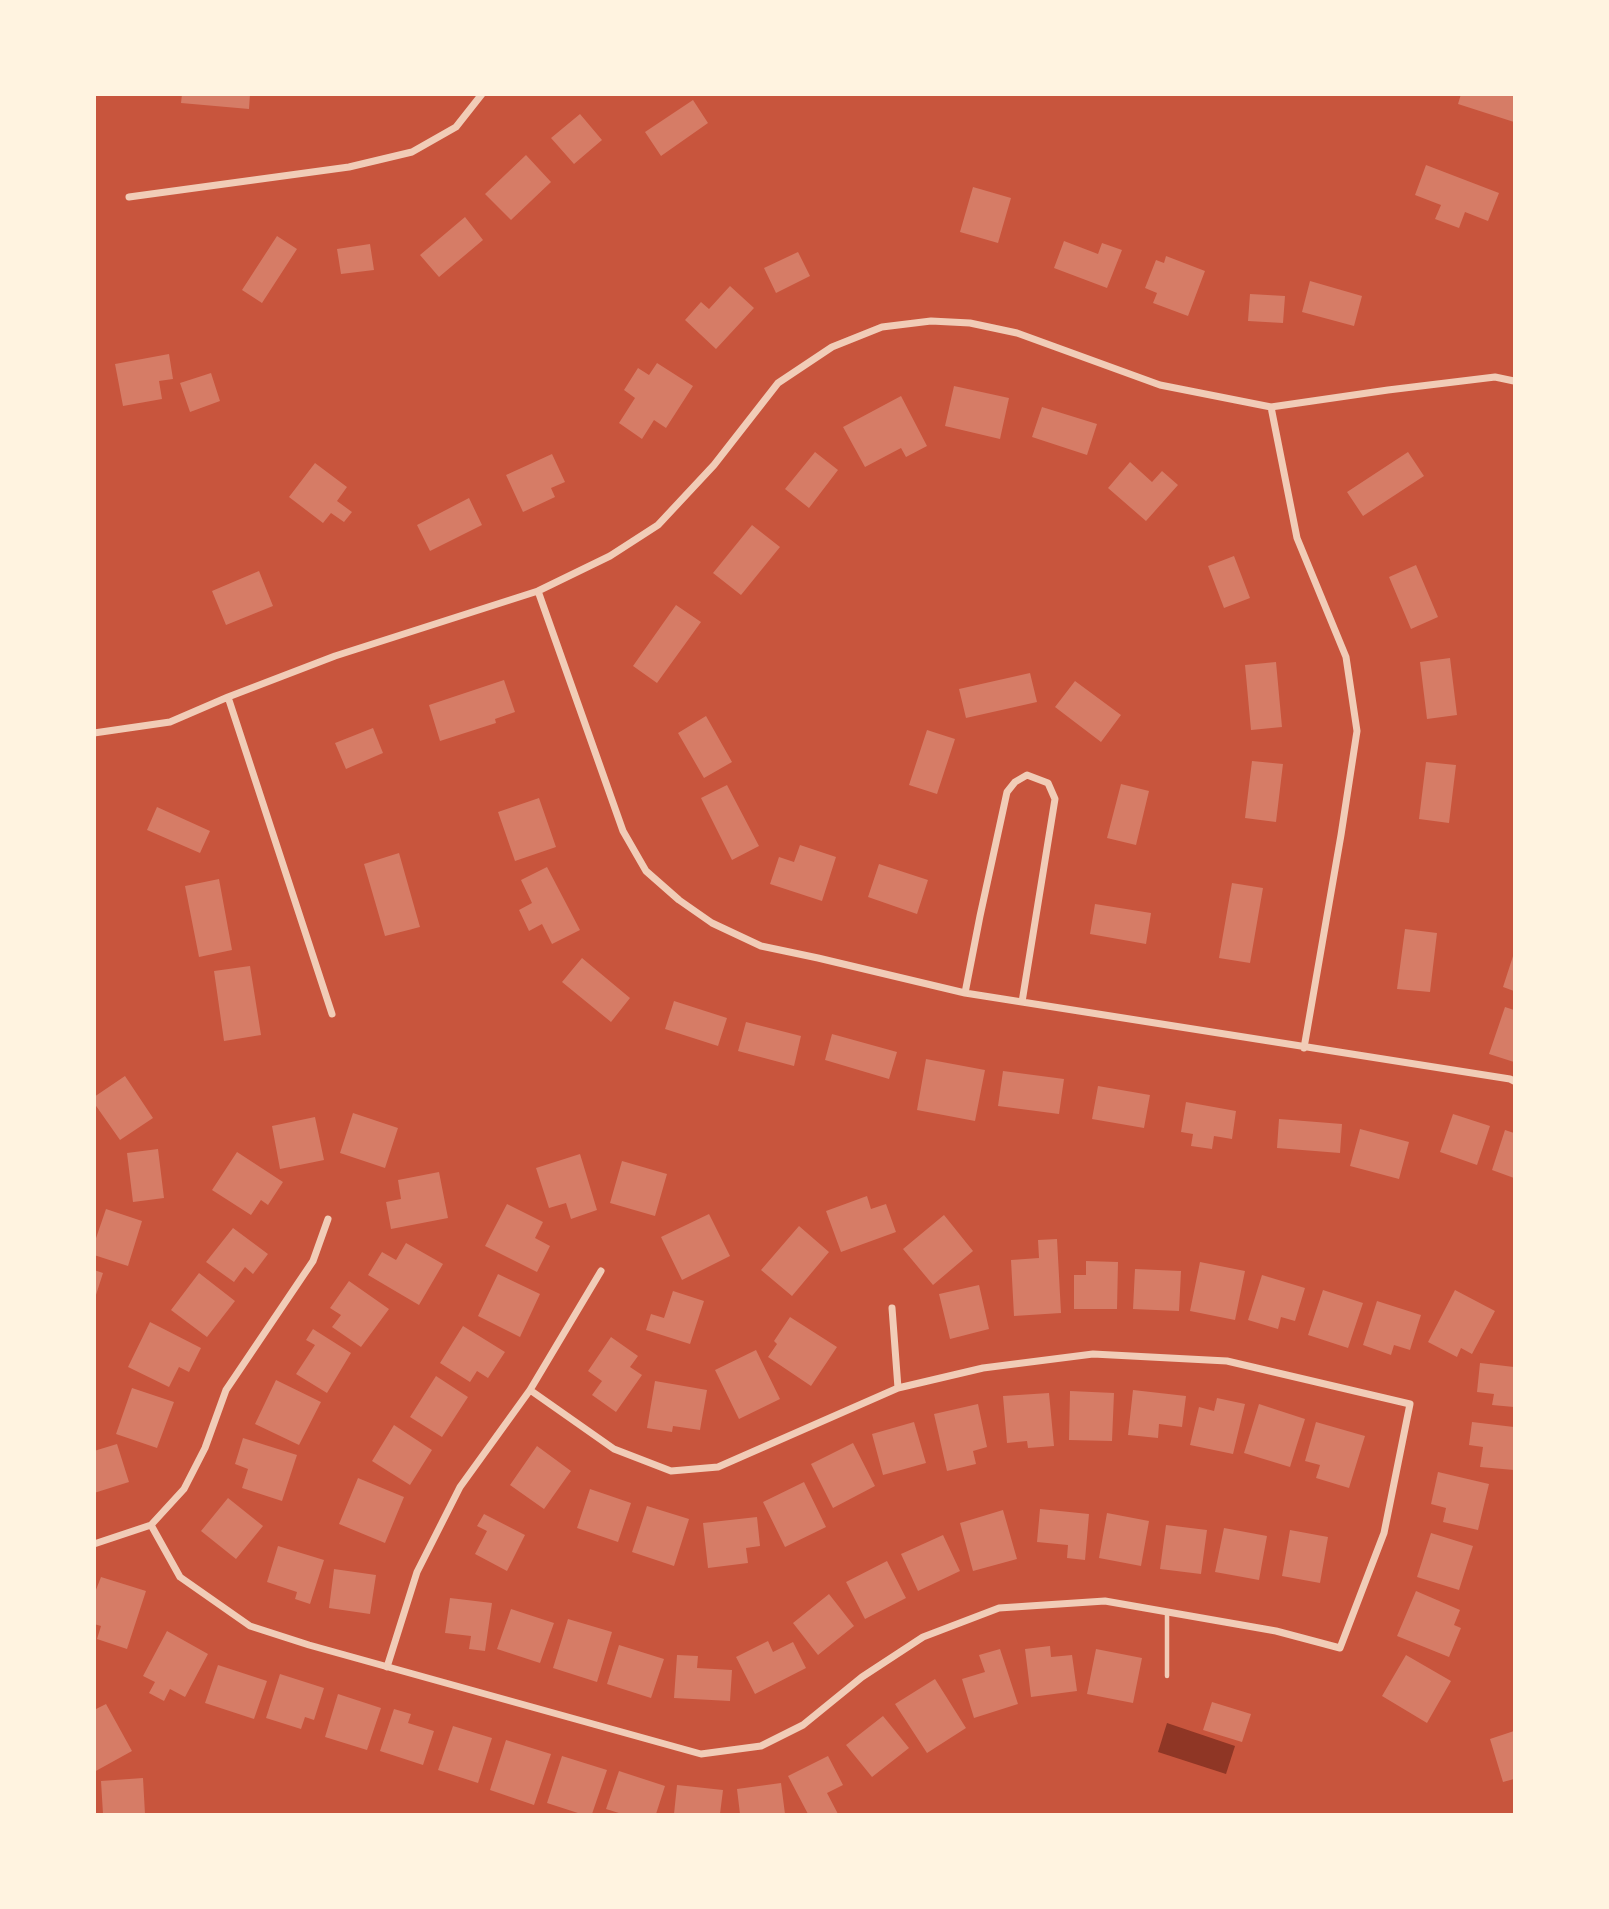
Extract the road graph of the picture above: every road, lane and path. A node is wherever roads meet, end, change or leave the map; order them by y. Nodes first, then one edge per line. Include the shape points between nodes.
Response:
1 (482, 94) edge
2 (129, 197) dead end
3 (1514, 381) edge
4 (1271, 407) junction
5 (538, 591) junction
6 (228, 697) junction
7 (94, 733) edge
8 (965, 993) junction
9 (1022, 1002) junction
10 (332, 1014) dead end
11 (1304, 1048) junction
12 (1514, 1081) edge
13 (328, 1219) dead end
14 (601, 1271) dead end
15 (892, 1308) dead end
16 (898, 1388) junction
17 (530, 1391) junction
18 (151, 1525) junction
19 (94, 1544) edge
20 (1167, 1613) junction
21 (387, 1667) junction
22 (1167, 1676) dead end

1 - 2 street via 456,127 412,152 349,167
3 - 4 street via 1495,377
4 - 5 street via 1160,385 1005,330 931,321 882,327 832,347 778,383 714,465 658,525 610,556
4 - 11 street via 1297,538 1346,657 1357,731
5 - 6 street via 335,656
5 - 8 street via 623,831 646,871 712,923 761,946
6 - 7 street via 170,722
6 - 10 street
8 - 9 street
8 - 9 street via 1007,792 1027,775 1048,783 1055,799
9 - 11 street
11 - 12 street
13 - 18 street via 313,1261 226,1390 184,1489
14 - 17 street
15 - 16 street
16 - 17 street via 718,1467 671,1471 614,1449
16 - 20 street via 983,1367 1093,1354 1227,1361 1410,1404 1384,1533 1340,1648 1276,1631
17 - 21 street via 460,1487 417,1572
18 - 19 street
18 - 21 street via 180,1577 250,1626
20 - 21 street via 1105,1601 999,1608 923,1637 862,1677 803,1726 761,1746 701,1754
20 - 22 lane

